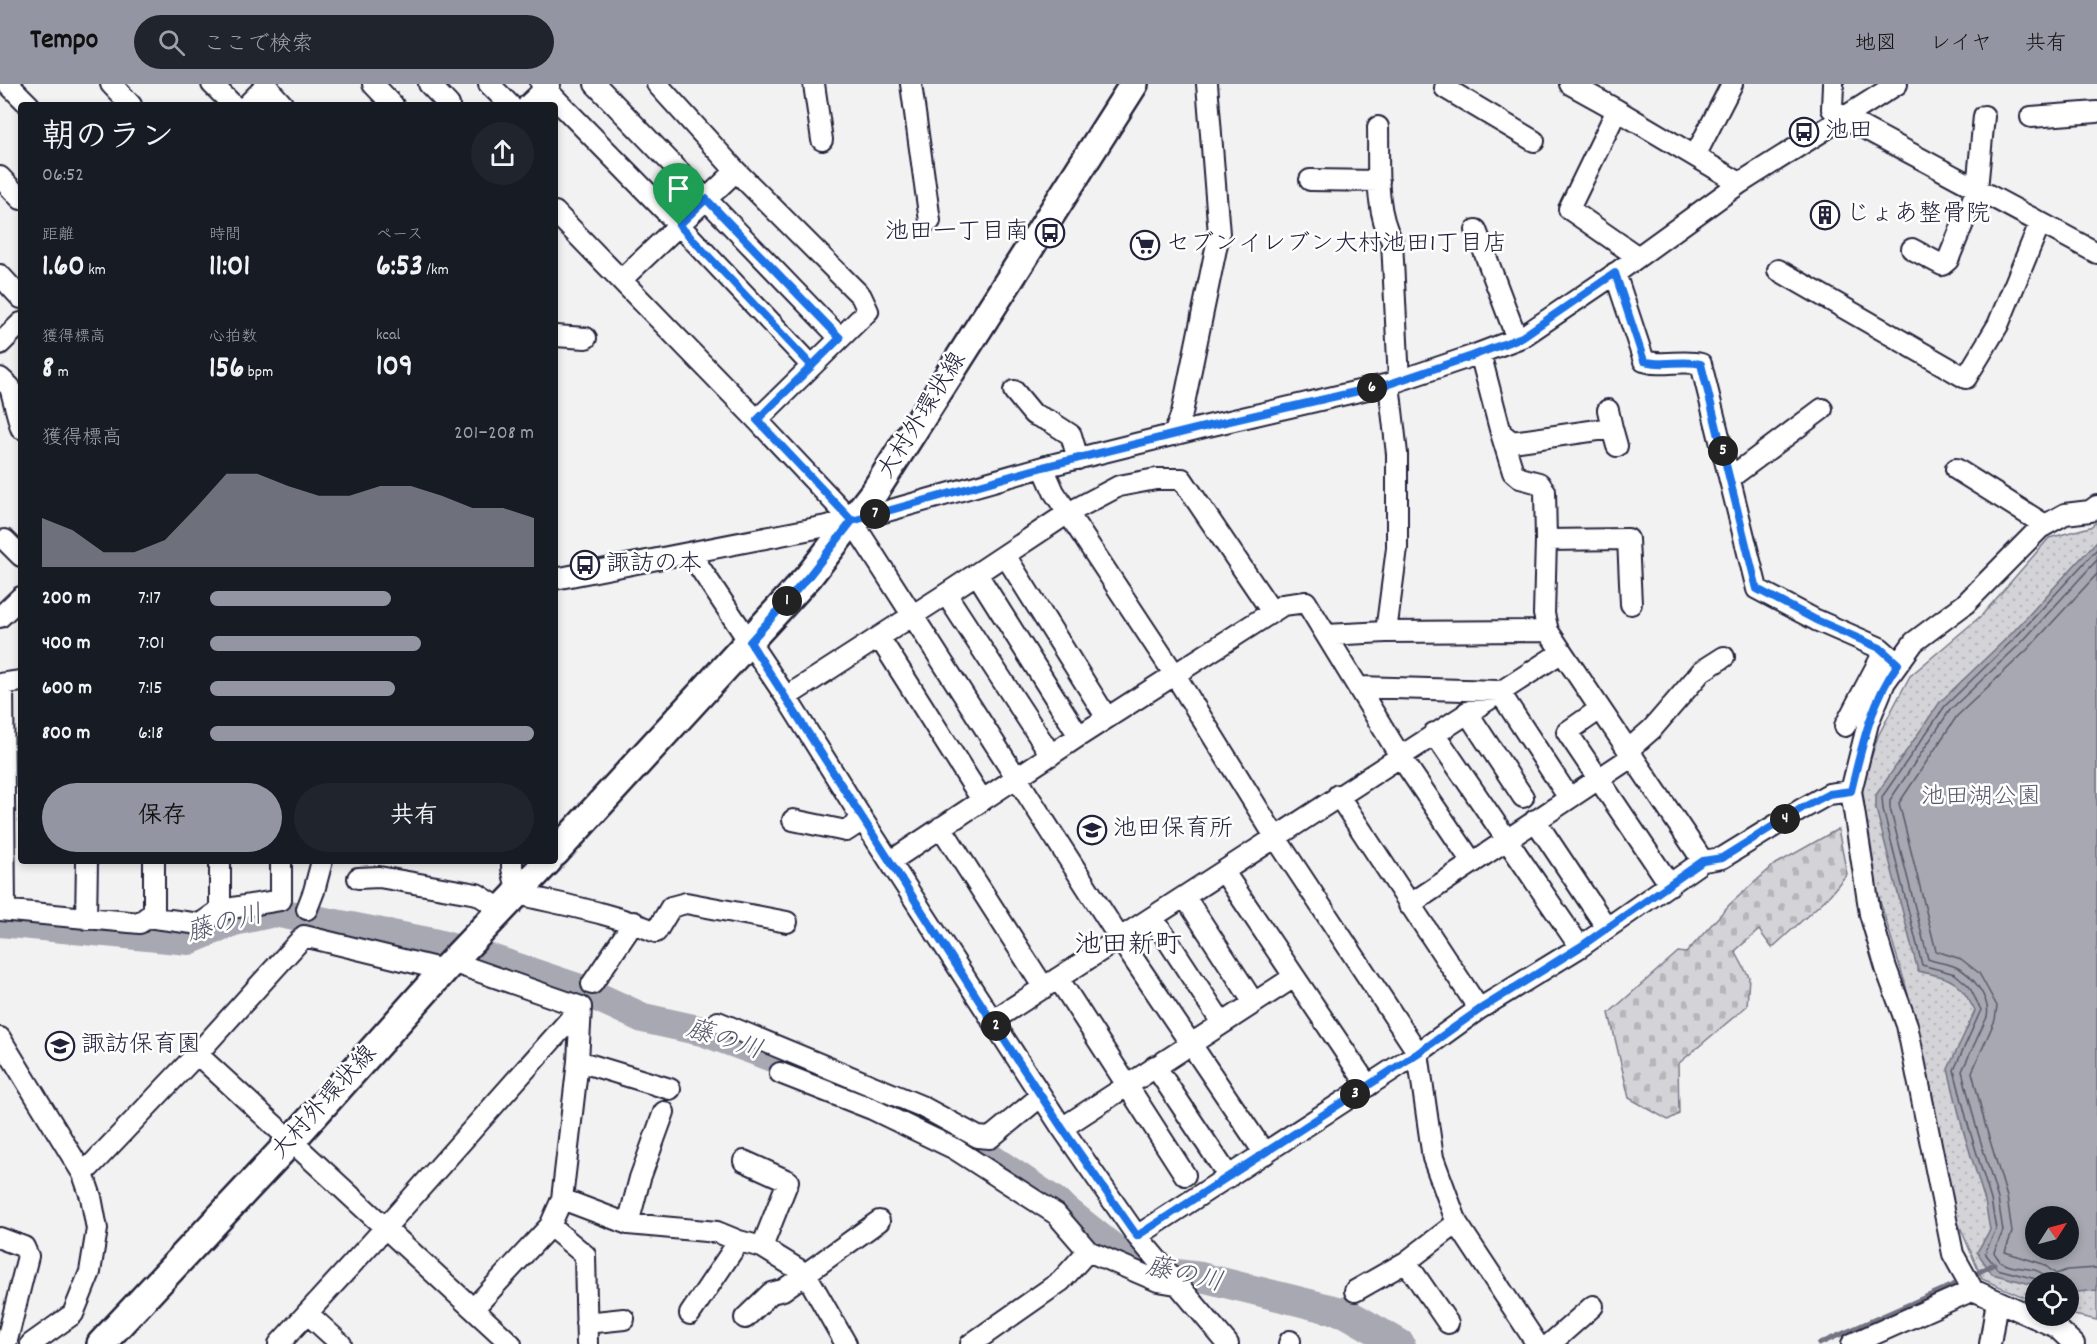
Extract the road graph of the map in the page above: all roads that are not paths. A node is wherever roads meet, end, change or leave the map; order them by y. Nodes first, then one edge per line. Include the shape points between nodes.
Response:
1 (8, 84) edge
2 (111, 84) edge
3 (212, 84) edge
4 (373, 84) edge
5 (429, 84) edge
6 (489, 84) edge
7 (595, 84) edge
8 (680, 84) edge
9 (814, 84) edge
10 (911, 84) edge
11 (1134, 84) edge
12 (1207, 84) edge
13 (1447, 84) edge
14 (1570, 84) edge
15 (1732, 84) edge
16 (1833, 84) edge
17 (1897, 84) edge
18 (267, 85) edge
19 (545, 86) edge
20 (659, 86) edge
21 (26, 102) edge
22 (128, 102) edge
23 (230, 102) edge
24 (250, 102) edge
25 (281, 102) edge
26 (390, 102) edge
27 (446, 102) edge
28 (507, 102) edge
29 (531, 102) edge
30 (1617, 110) junction
31 (2097, 112) edge
32 (1984, 116) dead end
33 (1843, 117) junction
34 (2031, 117) dead end
35 (1378, 127) dead end
36 (822, 140) dead end
37 (1534, 141) dead end
38 (1695, 156) junction
39 (736, 171) junction
40 (0, 177) edge
41 (1310, 180) dead end
42 (1379, 181) junction
43 (1740, 183) junction
44 (1977, 189) junction
45 (18, 196) edge
46 (706, 199) junction
47 (558, 215) edge
48 (930, 221) dead end
49 (2040, 223) junction
50 (679, 225) junction
51 (1476, 230) dead end
52 (1912, 249) dead end
53 (2097, 253) edge
54 (1638, 257) junction
55 (1778, 270) dead end
56 (1615, 273) junction
57 (0, 275) edge
58 (621, 280) junction
59 (18, 295) edge
60 (558, 336) edge
61 (586, 338) dead end
62 (840, 338) junction
63 (1516, 339) junction
64 (1480, 353) junction
65 (812, 366) junction
66 (0, 378) edge
67 (1394, 382) junction
68 (1014, 391) dead end
69 (1822, 409) dead end
70 (18, 417) edge
71 (757, 420) junction
72 (1612, 428) dead end
73 (1502, 433) junction
74 (1174, 435) junction
75 (1078, 459) junction
76 (1043, 467) junction
77 (1956, 469) dead end
78 (1730, 478) junction
79 (2097, 506) edge
80 (1068, 513) junction
81 (852, 521) junction
82 (2044, 525) junction
83 (5, 540) dead end
84 (1546, 540) junction
85 (18, 553) edge
86 (690, 553) junction
87 (1005, 555) junction
88 (977, 574) junction
89 (558, 578) edge
90 (946, 594) junction
91 (18, 600) edge
92 (1631, 604) dead end
93 (1272, 612) junction
94 (913, 615) junction
95 (0, 617) edge
96 (1548, 631) junction
97 (1386, 632) junction
98 (1326, 635) junction
99 (879, 637) junction
100 (750, 642) junction
101 (1562, 652) junction
102 (1724, 657) dead end
103 (1891, 658) junction
104 (1175, 675) junction
105 (8, 683) edge
106 (1358, 687) junction
107 (1499, 691) junction
108 (786, 697) junction
109 (1600, 709) junction
110 (1467, 712) junction
111 (1107, 718) junction
112 (1845, 726) dead end
113 (1434, 733) junction
114 (1079, 736) junction
115 (1630, 753) junction
116 (1051, 755) junction
117 (1401, 756) junction
118 (1017, 777) junction
119 (1599, 779) junction
120 (1851, 791) junction
121 (1338, 795) junction
122 (1523, 797) dead end
123 (1569, 798) junction
124 (982, 800) junction
125 (793, 819) dead end
126 (863, 820) junction
127 (1535, 820) junction
128 (941, 828) junction
129 (1276, 838) junction
130 (1505, 840) junction
131 (558, 851) edge
132 (891, 861) junction
133 (1703, 861) junction
134 (1472, 862) junction
135 (87, 864) edge
136 (154, 864) edge
137 (220, 864) edge
138 (281, 864) edge
139 (321, 864) edge
140 (512, 864) edge
141 (545, 864) edge
142 (387, 870) edge
143 (1224, 872) junction
144 (358, 878) dead end
145 (1670, 885) junction
146 (1185, 897) junction
147 (1409, 905) junction
148 (307, 909) dead end
149 (503, 909) junction
150 (3, 910) edge
151 (220, 910) junction
152 (154, 918) junction
153 (1153, 918) junction
154 (86, 919) junction
155 (634, 922) junction
156 (787, 922) dead end
157 (1607, 928) junction
158 (1120, 939) junction
159 (1580, 947) junction
160 (450, 964) junction
161 (1294, 977) junction
162 (1051, 983) junction
163 (592, 984) dead end
164 (1254, 1003) junction
165 (581, 1007) junction
166 (1479, 1010) junction
167 (992, 1021) junction
168 (718, 1022) dead end
169 (1222, 1023) junction
170 (0, 1038) edge
171 (1190, 1044) junction
172 (1418, 1053) junction
173 (197, 1054) junction
174 (578, 1061) junction
175 (1155, 1066) junction
176 (780, 1073) dead end
177 (1126, 1085) junction
178 (1368, 1086) junction
179 (670, 1089) dead end
180 (1041, 1096) junction
181 (664, 1112) dead end
182 (1062, 1128) junction
183 (291, 1140) junction
184 (1265, 1154) junction
185 (744, 1161) dead end
186 (83, 1174) junction
187 (1185, 1175) dead end
188 (1229, 1177) junction
189 (562, 1199) junction
190 (879, 1221) dead end
191 (1457, 1223) junction
192 (628, 1224) junction
193 (550, 1226) junction
194 (385, 1228) junction
195 (1137, 1236) junction
196 (0, 1238) edge
197 (739, 1241) junction
198 (762, 1247) junction
199 (1088, 1251) junction
200 (1406, 1262) junction
201 (806, 1274) junction
202 (1968, 1281) junction
203 (1176, 1283) junction
204 (1355, 1291) dead end
205 (1996, 1301) junction
206 (1593, 1305) dead end
207 (473, 1309) junction
208 (307, 1313) junction
209 (690, 1314) dead end
210 (745, 1318) dead end
211 (624, 1319) dead end
212 (586, 1323) junction
213 (1448, 1323) dead end
214 (6, 1344) edge
215 (31, 1344) edge
216 (100, 1344) edge
217 (279, 1344) edge
218 (341, 1344) edge
219 (511, 1344) edge
220 (587, 1344) edge
221 (846, 1344) edge
222 (971, 1344) edge
223 (1228, 1344) edge
224 (1537, 1344) edge
225 (1550, 1344) edge
226 (1852, 1344) edge
227 (1990, 1344) edge
228 (2074, 1344) edge

1 - 21 street
2 - 22 street
3 - 23 street
4 - 26 street
5 - 27 street
6 - 28 street
7 - 46 street
8 - 20 street
9 - 36 street
10 - 48 street
11 - 81 main road, 大村外環状線 via 875,491
12 - 74 street via 1220,234
13 - 37 street via 1445,88
14 - 30 street
15 - 38 street
16 - 33 street via 1832,109
17 - 33 street
18 - 24 street
18 - 25 street
19 - 29 street
19 - 50 street
20 - 39 street
30 - 38 street
30 - 54 street via 1569,210
31 - 34 street
32 - 44 street
33 - 43 street
33 - 44 street
35 - 42 street
38 - 43 street
39 - 46 street
39 - 62 street via 861,296 868,311
40 - 45 street
41 - 42 street
42 - 67 street via 1383,225 1392,241
43 - 54 street
44 - 49 street
44 - 52 street via 1948,260 1942,265
46 - 50 street
46 - 62 street
47 - 58 street
49 - 53 street
49 - 55 street via 1998,325 1966,378
50 - 58 street
50 - 65 street
51 - 63 street
54 - 56 street
56 - 63 street
56 - 78 street via 1644,361 1701,364
57 - 59 street
58 - 71 street
60 - 61 street
62 - 65 street
63 - 64 street
64 - 67 street
64 - 73 street
65 - 71 street
66 - 70 street via 10,387
67 - 74 street
67 - 97 street via 1397,548
68 - 75 street via 1034,414 1071,435
69 - 78 street
71 - 81 street
72 - 73 street via 1512,442
73 - 84 street via 1513,472 1539,483 1545,491
74 - 75 street
75 - 76 street
76 - 80 street
76 - 81 street
77 - 82 street
78 - 103 street via 1757,589
79 - 82 street via 2090,511 2065,514
80 - 87 street
80 - 93 street via 1119,486 1182,479
80 - 104 street
81 - 86 street
81 - 94 street
81 - 100 main road, 大村外環状線
82 - 103 street via 1965,604
83 - 85 street
84 - 92 street via 1628,539
84 - 96 street via 1544,614
86 - 89 street
86 - 100 street
87 - 88 street
87 - 111 street
88 - 90 street
88 - 114 street
90 - 94 street
90 - 116 street
91 - 95 street
93 - 98 street via 1283,605 1306,602
93 - 104 street
94 - 99 street
94 - 118 street
96 - 97 street
96 - 101 street
97 - 98 street
98 - 106 street
99 - 108 street
99 - 124 street
100 - 108 street
100 - 131 main road, 大村外環状線
101 - 107 street
101 - 109 street
102 - 115 street via 1702,671
103 - 112 street
103 - 120 street via 1868,723
104 - 111 street
104 - 129 street
105 - 150 street
106 - 107 street
106 - 117 street
107 - 110 street
107 - 123 street
108 - 126 street
109 - 115 street
109 - 119 street via 1567,732
110 - 113 street
110 - 122 street
111 - 114 street
113 - 117 street
113 - 130 street
114 - 116 street
115 - 119 street
115 - 133 street
116 - 118 street
117 - 121 street
117 - 134 street
118 - 124 street
118 - 158 street
119 - 123 street
119 - 145 street
120 - 133 street via 1829,794 1722,858
120 - 202 street via 1870,914 1907,1025 1953,1254
121 - 129 street
121 - 147 street
123 - 127 street
124 - 128 street
125 - 126 street via 846,831
126 - 132 street
127 - 130 street
127 - 157 street
128 - 132 street
128 - 162 street
129 - 143 street
129 - 172 street
130 - 134 street
130 - 159 street
132 - 167 street
133 - 145 street
134 - 147 street
135 - 154 street
136 - 152 street
137 - 151 street
138 - 151 street via 281,900
139 - 148 street
140 - 149 street
141 - 149 main road, 大村外環状線
142 - 144 street via 379,878
142 - 149 street via 477,894
143 - 146 street
143 - 161 street
145 - 157 street
146 - 153 street
146 - 164 street
147 - 166 street
149 - 155 street
149 - 160 main road, 大村外環状線
150 - 154 street
151 - 152 street via 200,924
152 - 154 street via 147,917 140,923
153 - 158 street
153 - 169 street
155 - 156 street via 656,932 671,907 686,903
155 - 163 street
157 - 159 street
158 - 162 street
158 - 171 street
159 - 166 street
160 - 165 street
160 - 173 street via 304,936
160 - 183 main road, 大村外環状線
161 - 164 street
161 - 178 street
162 - 167 street
162 - 177 street
164 - 169 street
165 - 174 street
165 - 194 street
166 - 172 street
167 - 180 street
168 - 180 street via 921,1106 978,1137 990,1138
169 - 171 street
170 - 186 street
171 - 175 street
171 - 184 street
172 - 178 street
172 - 191 street via 1433,1158
173 - 183 street
173 - 186 street
174 - 179 street
174 - 189 street
175 - 177 street
175 - 188 street
176 - 199 street via 872,1109 955,1149 1056,1214
177 - 182 street
177 - 187 street
178 - 184 street
180 - 182 street
181 - 192 street
182 - 195 street
183 - 194 street
183 - 216 main road, 大村外環状線
184 - 188 street
185 - 198 street via 788,1181
186 - 215 street via 97,1229 90,1272 74,1314
188 - 195 street
189 - 192 street
189 - 193 street
190 - 201 street
191 - 200 street
191 - 224 street
192 - 197 street via 717,1232
193 - 207 street
193 - 212 street via 585,1255
194 - 207 street
194 - 208 street
195 - 203 street
196 - 214 street via 24,1247 28,1256
197 - 198 street
197 - 209 street
198 - 201 street
199 - 203 street via 1158,1281
199 - 222 street via 1061,1281
200 - 204 street
200 - 213 street
201 - 210 street via 783,1290 771,1293
201 - 221 street
202 - 205 street
202 - 226 street
203 - 223 street
205 - 227 street
205 - 228 street via 2056,1327
206 - 225 street
207 - 219 street
208 - 217 street
208 - 218 street
211 - 212 street
212 - 220 street

